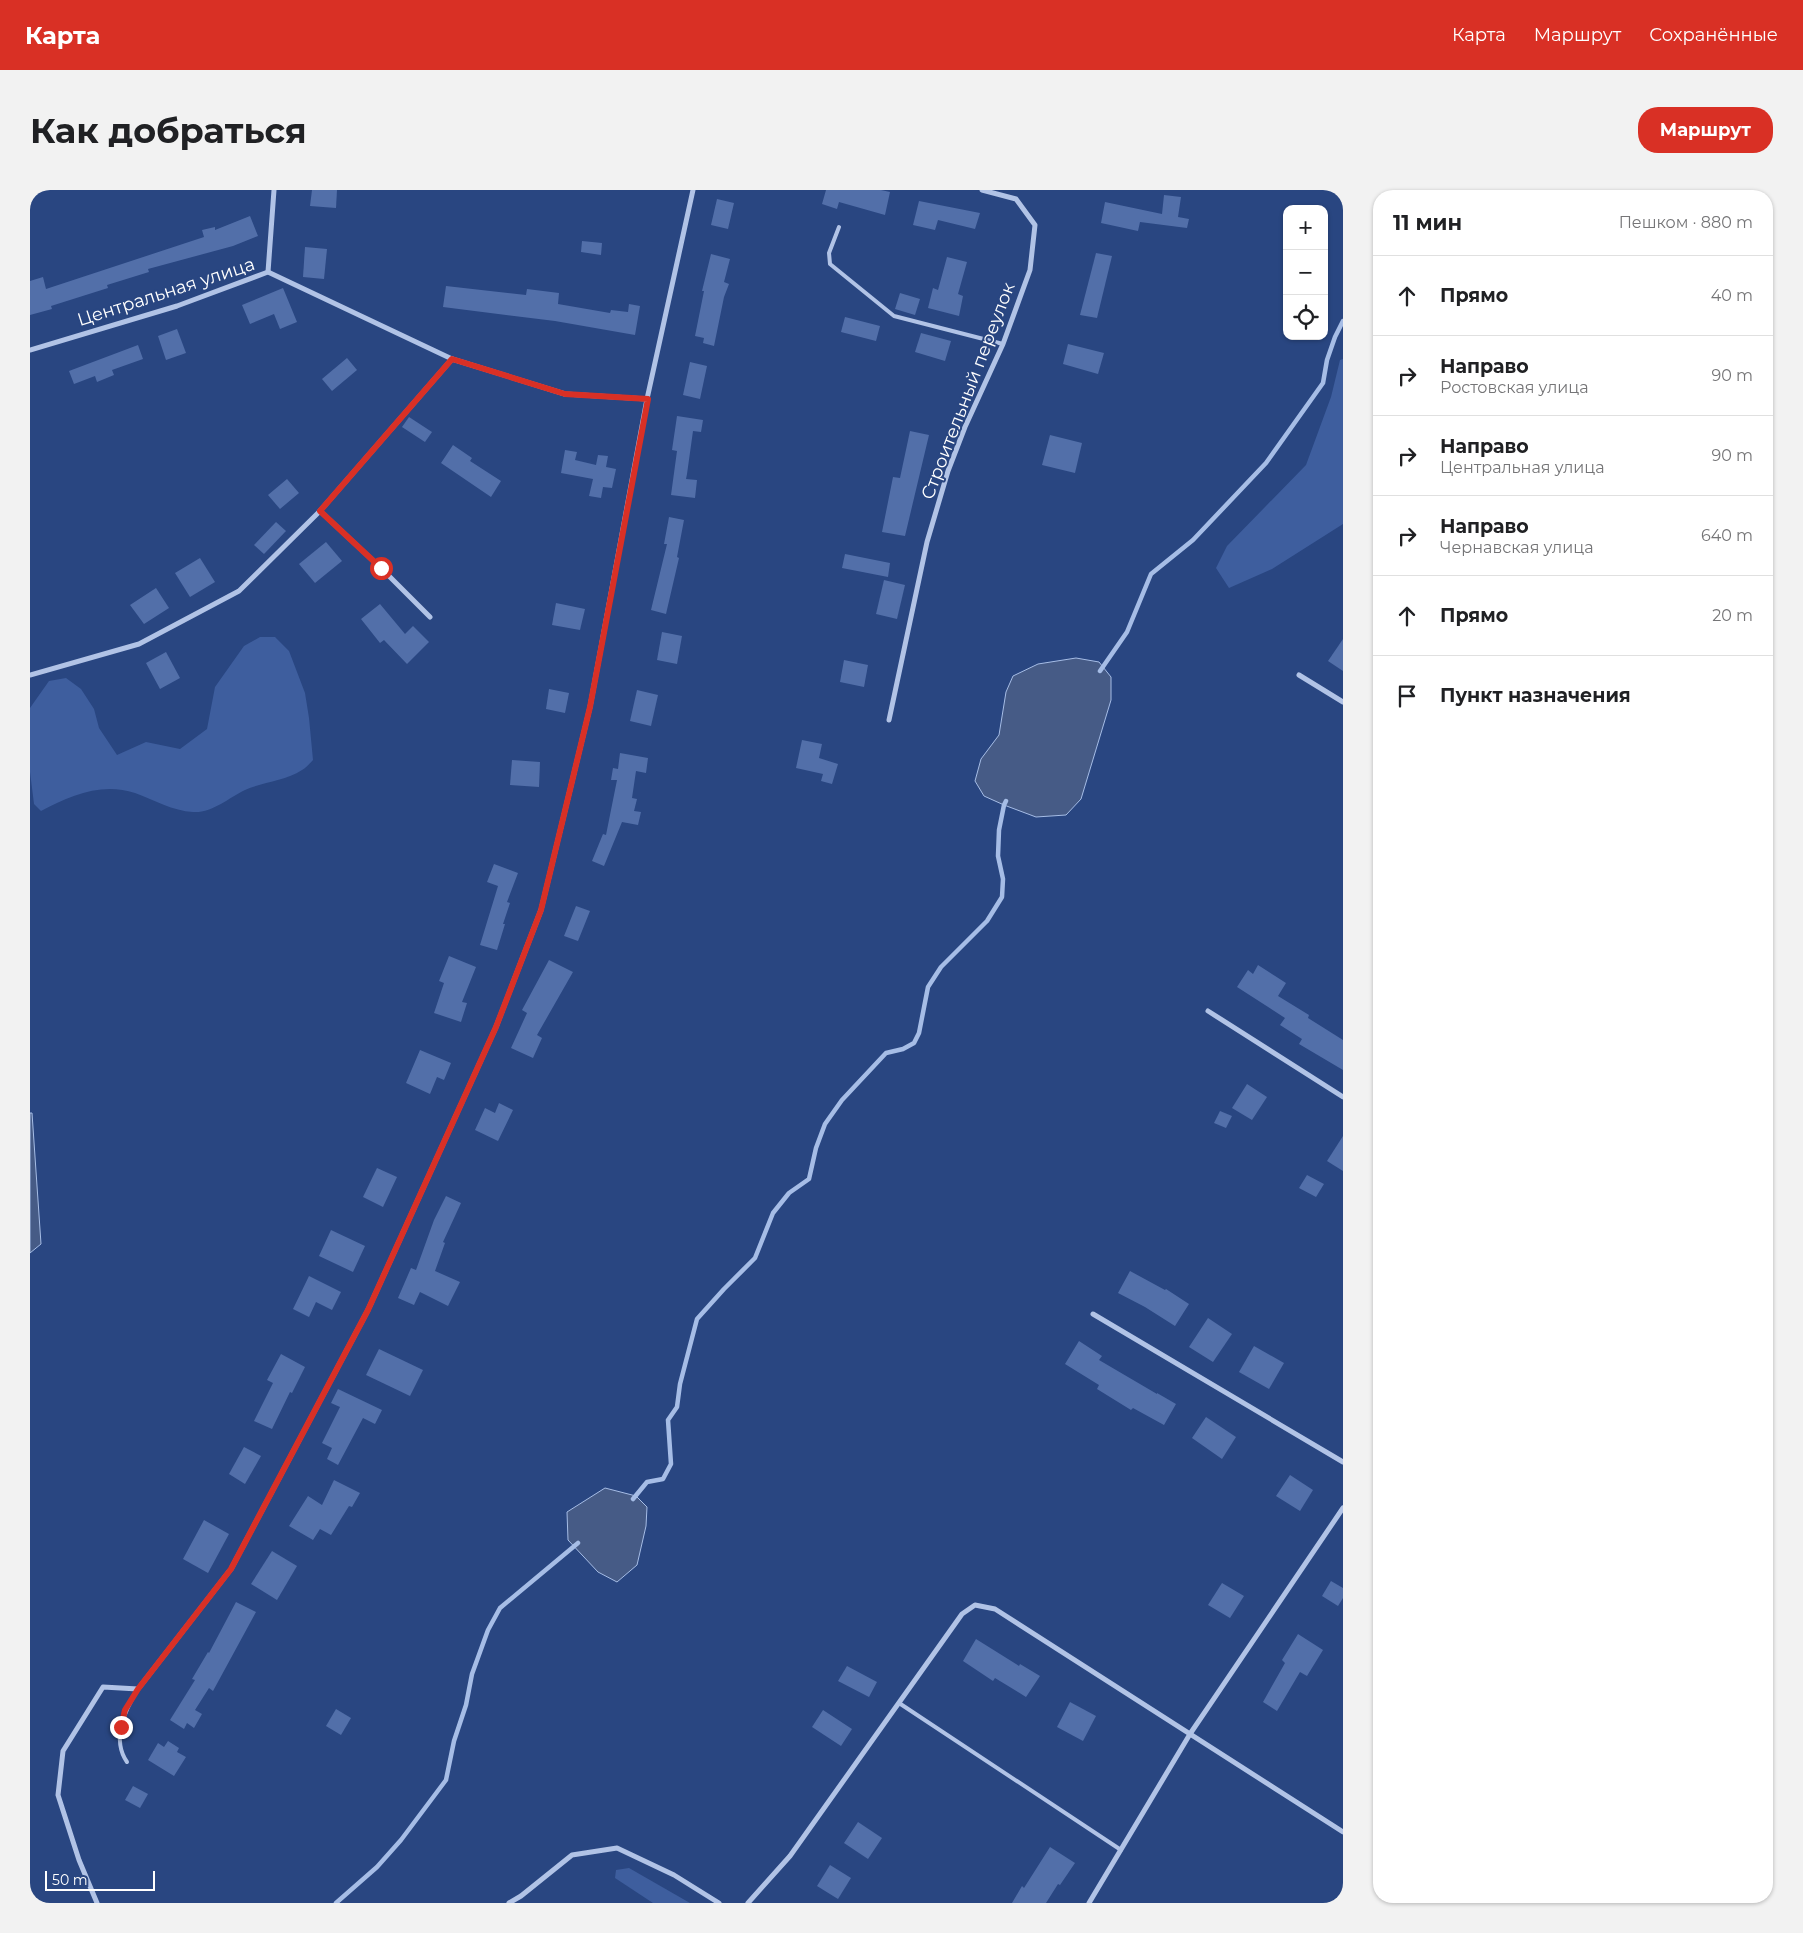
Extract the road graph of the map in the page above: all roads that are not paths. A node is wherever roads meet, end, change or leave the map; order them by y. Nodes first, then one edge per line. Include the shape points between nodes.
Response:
1 (274, 190) edge
2 (693, 190) edge
3 (982, 190) edge
4 (839, 227) dead end
5 (268, 272) junction
6 (1003, 344) junction
7 (30, 350) edge
8 (452, 359) junction
9 (648, 399) junction
10 (320, 511) junction
11 (430, 617) dead end
12 (30, 675) edge
13 (1299, 675) dead end
14 (1343, 702) edge
15 (889, 720) dead end
16 (1208, 1011) dead end
17 (1343, 1097) edge
18 (1093, 1314) dead end
19 (1343, 1462) edge
20 (1343, 1508) edge
21 (138, 1689) junction
22 (898, 1703) junction
23 (1190, 1734) junction
24 (127, 1762) dead end
25 (1343, 1832) edge
26 (1121, 1850) junction
27 (97, 1903) edge
28 (509, 1903) edge
29 (719, 1903) edge
30 (748, 1903) edge
31 (1090, 1903) edge

1 - 5 street
2 - 9 street
3 - 6 street, Строительный переулок via 1016,198 1035,225 1030,270
4 - 6 lane via 829,252 830,264 894,316
5 - 7 street, Центральная улица via 177,306
5 - 8 street, Центральная улица
6 - 15 street, Строительный переулок via 948,471 927,542
8 - 9 street, Центральная улица via 565,394
8 - 10 street
9 - 21 street via 588,717 541,910 496,1027 368,1310 231,1569
10 - 11 street
10 - 12 street via 240,591 139,644
13 - 14 street
16 - 17 street
18 - 19 street
20 - 23 street
21 - 24 lane via 125,1710 121,1727 123,1756
21 - 27 street via 103,1687 63,1751 58,1795
22 - 23 street via 962,1614 975,1605 995,1609
22 - 26 lane
22 - 30 street via 790,1856
23 - 25 street
23 - 26 street
26 - 31 street
28 - 29 street via 572,1855 616,1848 674,1875

